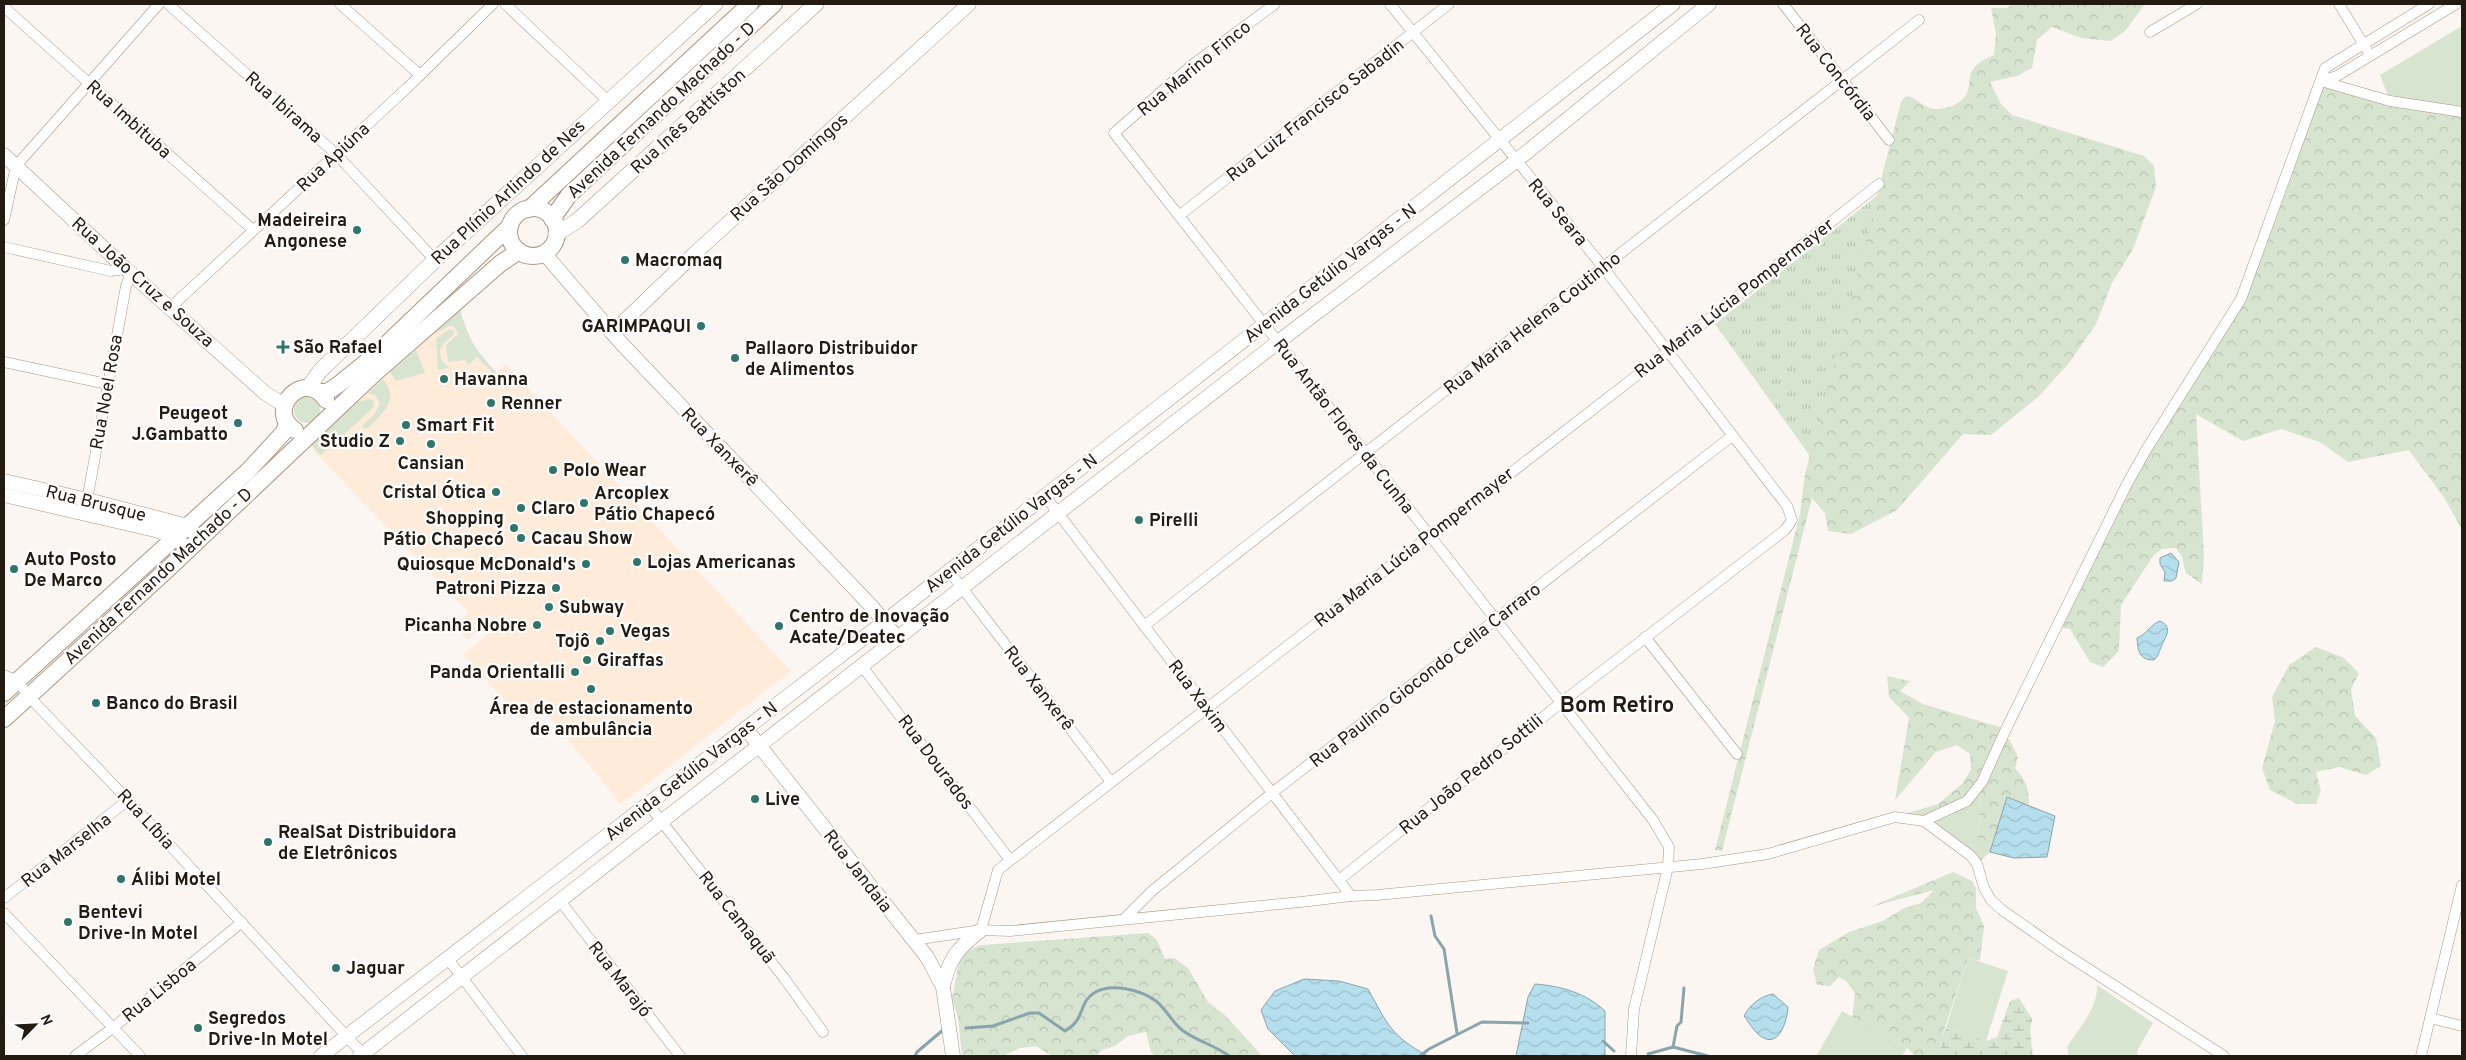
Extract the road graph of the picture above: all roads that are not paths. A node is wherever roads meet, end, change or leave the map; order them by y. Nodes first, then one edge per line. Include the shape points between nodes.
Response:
1 (159, 4) edge
2 (168, 4) edge
3 (340, 4) edge
4 (494, 4) edge
5 (506, 4) edge
6 (715, 4) edge
7 (750, 4) edge
8 (774, 4) edge
9 (816, 4) edge
10 (969, 4) edge
11 (1275, 4) edge
12 (1390, 4) edge
13 (1449, 4) edge
14 (1674, 4) edge
15 (1709, 4) edge
16 (1783, 4) edge
17 (2197, 4) edge
18 (2339, 4) edge
19 (2429, 4) edge
20 (2456, 4) edge
21 (4, 7) edge
22 (1919, 20) dead end
23 (2150, 32) dead end
24 (1414, 33) junction
25 (2363, 44) junction
26 (2370, 56) junction
27 (420, 76) junction
28 (1843, 80) junction
29 (2321, 81) junction
30 (89, 83) junction
31 (607, 100) junction
32 (2462, 112) edge
33 (1114, 133) joint
34 (1499, 140) junction
35 (1889, 140) dead end
36 (336, 154) junction
37 (4, 155) edge
38 (1516, 161) junction
39 (16, 166) junction
40 (1879, 184) dead end
41 (529, 208) junction
42 (1180, 215) junction
43 (4, 220) edge
44 (510, 226) junction
45 (554, 226) junction
46 (253, 230) junction
47 (4, 247) edge
48 (519, 251) junction
49 (544, 253) junction
50 (435, 260) junction
51 (1603, 268) junction
52 (129, 271) junction
53 (171, 307) junction
54 (1264, 324) junction
55 (612, 333) junction
56 (1278, 342) junction
57 (1667, 352) junction
58 (4, 362) edge
59 (107, 384) junction
60 (314, 390) junction
61 (284, 405) junction
62 (328, 416) junction
63 (287, 423) junction
64 (310, 433) junction
65 (1732, 436) junction
66 (1365, 453) junction
67 (4, 481) edge
68 (4, 495) edge
69 (1045, 496) junction
70 (86, 506) junction
71 (1058, 513) junction
72 (123, 516) junction
73 (1792, 520) joint
74 (188, 526) junction
75 (1430, 534) junction
76 (175, 537) junction
77 (199, 539) junction
78 (187, 550) junction
79 (949, 571) junction
80 (962, 588) junction
81 (99, 607) junction
82 (1496, 620) junction
83 (111, 621) junction
84 (885, 621) junction
85 (1144, 626) junction
86 (897, 638) junction
87 (1646, 638) junction
88 (861, 665) junction
89 (10, 678) edge
90 (797, 689) junction
91 (4, 693) edge
92 (30, 695) junction
93 (1562, 702) junction
94 (1207, 708) junction
95 (4, 719) edge
96 (782, 728) junction
97 (746, 729) junction
98 (759, 745) junction
99 (1737, 754) dead end
100 (1111, 782) junction
101 (1272, 793) junction
102 (128, 800) junction
103 (648, 804) junction
104 (662, 821) junction
105 (1924, 821) junction
106 (1010, 860) junction
107 (1668, 867) junction
108 (1339, 880) junction
109 (2462, 885) edge
110 (1350, 896) junction
111 (4, 898) edge
112 (561, 902) junction
113 (4, 913) edge
114 (2459, 914) edge
115 (1124, 919) junction
116 (242, 922) junction
117 (981, 930) junction
118 (914, 940) junction
119 (448, 959) junction
120 (462, 977) junction
121 (943, 987) junction
122 (2430, 1018) junction
123 (2462, 1026) edge
124 (114, 1027) junction
125 (823, 1032) dead end
126 (347, 1036) junction
127 (362, 1055) edge
128 (75, 1056) edge
129 (140, 1056) edge
130 (322, 1056) edge
131 (522, 1056) edge
132 (680, 1056) edge
133 (953, 1056) edge
134 (1631, 1056) edge
135 (2224, 1056) edge
136 (2421, 1056) edge

1 - 30 street
2 - 36 street, Rua Ibirama
3 - 27 street
4 - 27 street, Rua Apiúna
5 - 31 street
6 - 31 main road, Rua Plínio Arlindo de Nes
7 - 41 main road, Avenida Fernando Machado - D
8 - 45 main road, Avenida Fernando Machado - D via 569,195
9 - 45 main road, Rua Inês Battiston via 577,221
10 - 55 street, Rua São Domingos
11 - 33 street, Rua Marino Finco via 1192,65
12 - 24 street, Rua Seara
13 - 24 street, Rua Luiz Francisco Sabadin
14 - 34 street, Avenida Getúlio Vargas - N
15 - 38 street, Avenida Getúlio Vargas - N
16 - 28 street, Rua Concórdia
17 - 23 street
18 - 25 street
19 - 25 street
20 - 26 street
21 - 30 street, Rua Imbituba
22 - 28 street, Rua Maria Helena Coutinho
24 - 34 street, Rua Seara
24 - 42 street, Rua Luiz Francisco Sabadin
25 - 26 street
25 - 29 street via 2325,68
26 - 29 street via 2337,76
27 - 36 street, Rua Apiúna
28 - 35 street, Rua Concórdia
28 - 51 street, Rua Maria Helena Coutinho
29 - 32 street via 2390,101
29 - 105 street via 2242,299 2127,484 1982,782 1967,800
30 - 39 street
30 - 46 street, Rua Imbituba
31 - 50 main road, Rua Plínio Arlindo de Nes
33 - 42 street, Rua Antão Flores da Cunha
34 - 38 street, Rua Seara
34 - 54 street, Avenida Getúlio Vargas - N
36 - 46 street, Rua Apiúna
36 - 50 street, Rua Ibirama
37 - 39 street, Rua João Cruz e Souza
38 - 51 street, Rua Seara
38 - 56 street, Avenida Getúlio Vargas - N
39 - 43 street
39 - 52 street, Rua João Cruz e Souza
40 - 57 street, Rua Maria Lúcia Pompermayer
41 - 44 main road via 517,214
41 - 45 main road via 542,210
42 - 54 street, Rua Antão Flores da Cunha
44 - 48 main road via 510,240
44 - 60 main road via 338,385 327,392
45 - 49 main road via 554,241
46 - 53 street, Rua Apiúna
47 - 52 street via 111,271
48 - 49 main road via 532,256
48 - 62 main road via 501,263
49 - 55 street, Rua Xanxerê
50 - 60 main road, Rua Plínio Arlindo de Nes via 320,371
51 - 57 street, Rua Seara
51 - 66 street, Rua Maria Helena Coutinho
52 - 53 street, Rua João Cruz e Souza
52 - 59 street, Rua Noel Rosa
53 - 61 street, Rua João Cruz e Souza via 270,397
54 - 56 street, Rua Antão Flores da Cunha
54 - 69 street, Avenida Getúlio Vargas - N
55 - 84 street, Rua Xanxerê
56 - 66 street, Rua Antão Flores da Cunha
56 - 71 street, Avenida Getúlio Vargas - N
57 - 65 street, Rua Seara
57 - 75 street, Rua Maria Lúcia Pompermayer
58 - 59 street
59 - 70 street, Rua Noel Rosa
60 - 61 main road via 298,390
60 - 62 main road via 328,403
61 - 63 main road
62 - 64 main road
63 - 64 main road via 297,431
63 - 74 main road, Avenida Fernando Machado - D via 284,432 246,472
64 - 77 main road, Avenida Fernando Machado - D
65 - 73 street, Rua Seara via 1787,506
65 - 82 street, Rua Paulino Giocondo Cella Carraro
66 - 75 street, Rua Antão Flores da Cunha
66 - 85 street, Rua Maria Helena Coutinho
67 - 70 street, Rua Brusque
68 - 70 street, Rua Brusque
69 - 71 street, Rua Xaxim
69 - 79 street, Avenida Getúlio Vargas - N
70 - 72 street, Rua Brusque
71 - 80 street, Avenida Getúlio Vargas - N
71 - 85 street, Rua Xaxim
72 - 74 street, Rua Brusque
72 - 76 street, Rua Brusque
73 - 87 street, Rua João Pedro Sottili via 1785,530
74 - 76 main road, Avenida Fernando Machado - D
74 - 77 street
75 - 82 street, Rua Antão Flores da Cunha
75 - 94 street, Rua Maria Lúcia Pompermayer
76 - 78 street
76 - 81 main road, Avenida Fernando Machado - D
77 - 78 main road, Avenida Fernando Machado - D
78 - 83 main road, Avenida Fernando Machado - D
79 - 80 street, Rua Xanxerê
79 - 84 street, Avenida Getúlio Vargas - N
80 - 86 street, Avenida Getúlio Vargas - N
80 - 100 street, Rua Xanxerê
81 - 83 main road
81 - 89 main road, Avenida Fernando Machado - D
82 - 93 street, Rua Antão Flores da Cunha
82 - 101 street, Rua Paulino Giocondo Cella Carraro
83 - 92 main road, Avenida Fernando Machado - D
84 - 86 street, Rua Xanxerê
84 - 90 street, Avenida Getúlio Vargas - N
85 - 94 street, Rua Xaxim
86 - 88 street, Avenida Getúlio Vargas - N
87 - 93 street, Rua João Pedro Sottili
87 - 99 street
88 - 96 street, Avenida Getúlio Vargas - N
88 - 106 street, Rua Dourados
89 - 91 main road, Avenida Fernando Machado - D
89 - 92 street, Rua Líbia
90 - 96 street via 800,704
90 - 97 street, Avenida Getúlio Vargas - N
92 - 95 main road, Avenida Fernando Machado - D
92 - 102 street, Rua Líbia
93 - 107 street, Rua Antão Flores da Cunha via 1653,820 1668,847
93 - 108 street, Rua João Pedro Sottili
94 - 100 street, Rua Maria Lúcia Pompermayer
94 - 101 street, Rua Xaxim
96 - 98 street, Avenida Getúlio Vargas - N
97 - 98 street, Rua Jandaia
97 - 103 street, Avenida Getúlio Vargas - N
98 - 104 street, Avenida Getúlio Vargas - N
98 - 118 street, Rua Jandaia
100 - 106 street, Rua Maria Lúcia Pompermayer
101 - 108 street, Rua Xaxim
101 - 115 street, Rua Paulino Giocondo Cella Carraro via 1152,890
102 - 111 street, Rua Marselha
102 - 116 street, Rua Líbia
103 - 104 street, Rua Camaquã
103 - 119 street, Avenida Getúlio Vargas - N
104 - 112 street, Avenida Getúlio Vargas - N
104 - 125 street, Rua Camaquã
105 - 107 street via 1895,817 1768,854
105 - 135 street via 1971,856 1984,888 2002,910
106 - 117 street, Rua Maria Lúcia Pompermayer via 998,870
107 - 110 street
107 - 134 street, Rua Antão Flores da Cunha via 1634,1009
108 - 110 street, Rua Xaxim
109 - 114 street
110 - 115 street
112 - 120 street, Avenida Getúlio Vargas - N
112 - 132 street, Rua Marajó
113 - 124 street
114 - 122 street
115 - 117 street
116 - 124 street, Rua Lisboa
116 - 126 street, Rua Líbia
117 - 118 street
117 - 121 street via 960,946 947,968
118 - 121 street, Rua Jandaia
119 - 120 street
119 - 126 street, Avenida Getúlio Vargas - N
120 - 127 street, Avenida Getúlio Vargas - N
120 - 131 street
121 - 133 street, Rua Jandaia
122 - 123 street
122 - 136 street
124 - 128 street, Rua Lisboa
124 - 129 street
126 - 127 street, Rua Líbia
126 - 130 street, Avenida Getúlio Vargas - N

